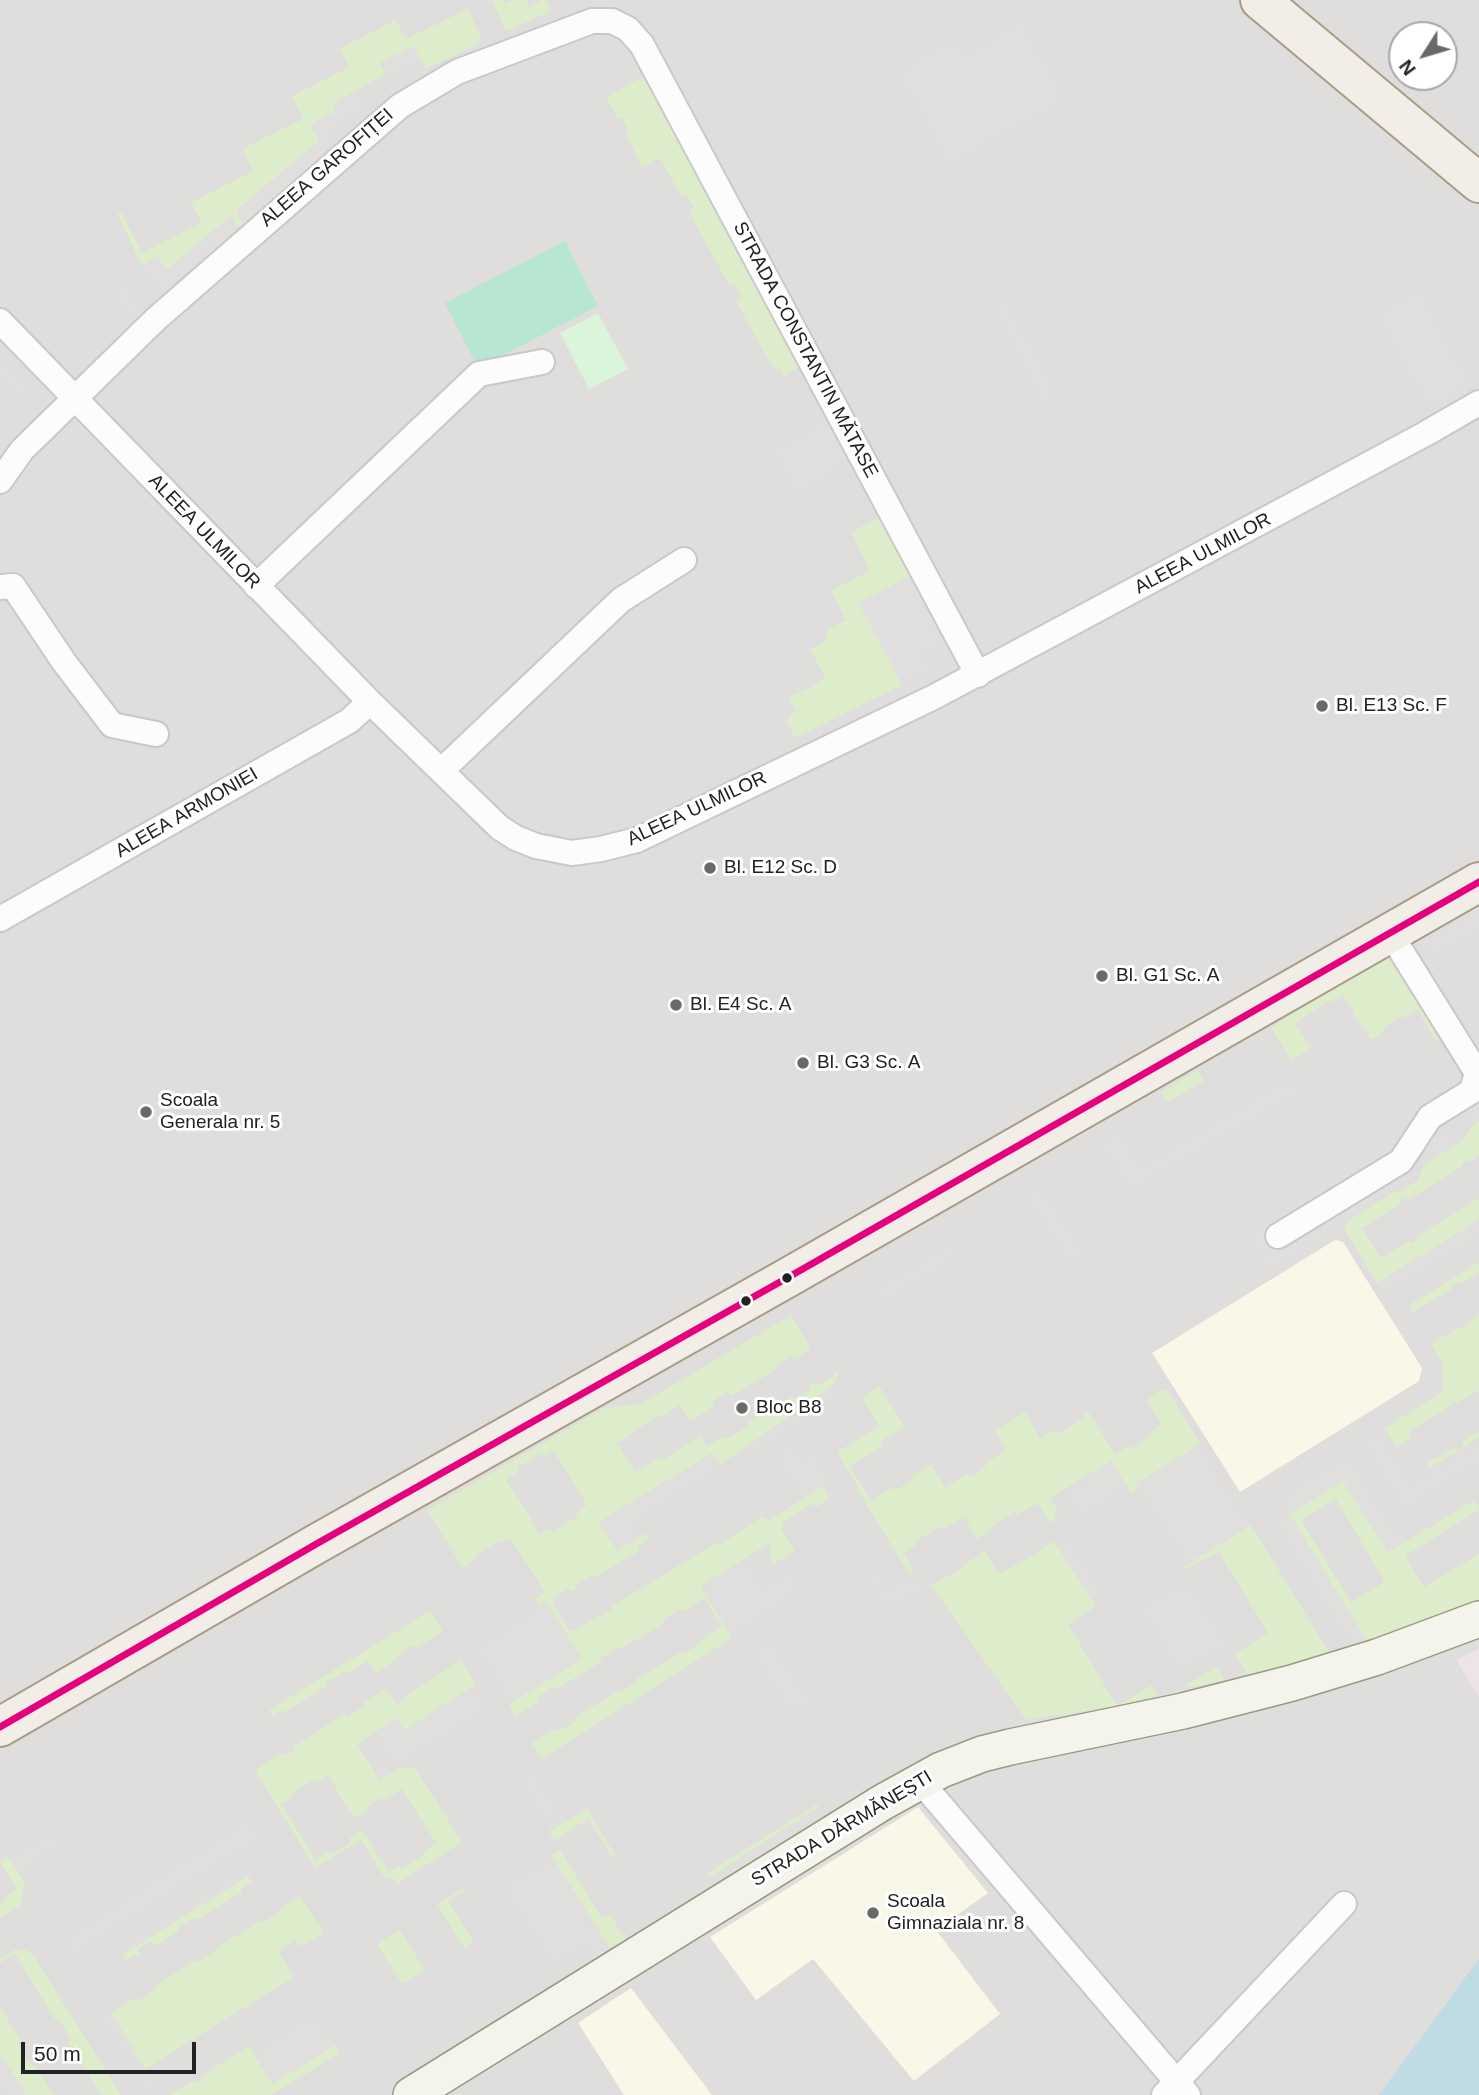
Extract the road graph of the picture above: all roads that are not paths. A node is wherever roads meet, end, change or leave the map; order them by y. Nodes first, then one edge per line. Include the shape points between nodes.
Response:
1 (1260, 0) edge
2 (628, 29) joint
3 (1479, 183) edge
4 (0, 321) edge
5 (542, 362) dead end
6 (73, 398) junction
7 (1479, 403) edge
8 (0, 481) edge
9 (684, 560) dead end
10 (256, 586) junction
11 (0, 587) edge
12 (978, 675) junction
13 (370, 702) junction
14 (156, 734) dead end
15 (441, 771) junction
16 (1479, 883) edge
17 (0, 919) edge
18 (1390, 933) junction
19 (1478, 1072) edge
20 (1278, 1236) dead end
21 (1479, 1619) edge
22 (0, 1727) edge
23 (920, 1781) junction
24 (1344, 1904) dead end
25 (1176, 2091) edge
26 (411, 2095) edge

1 - 3 main road
2 - 6 street, ALEEA GAROFIȚEI via 612,21 592,21 457,72 400,106 156,319
2 - 12 street, STRADA CONSTANTIN MĂTASE via 642,45
4 - 6 street, ALEEA ULMILOR
5 - 10 street via 479,374
6 - 8 street, ALEEA GAROFIȚEI via 22,450
6 - 10 street, ALEEA ULMILOR
7 - 12 street, ALEEA ULMILOR
9 - 15 street via 621,600
10 - 13 street, ALEEA ULMILOR
11 - 14 street via 13,586 112,725
12 - 15 street, ALEEA ULMILOR via 637,840 601,849 562,852 516,838
13 - 15 street, ALEEA ULMILOR
13 - 17 street, ALEEA ARMONIEI via 349,721
16 - 18 main road
18 - 19 street
18 - 22 main road
19 - 20 street via 1472,1091 1430,1117 1401,1161
21 - 23 street, STRADA DĂRMĂNEȘTI via 1292,1683 1183,1712 982,1754
23 - 25 street
23 - 26 street, STRADA DĂRMĂNEȘTI
24 - 25 street

